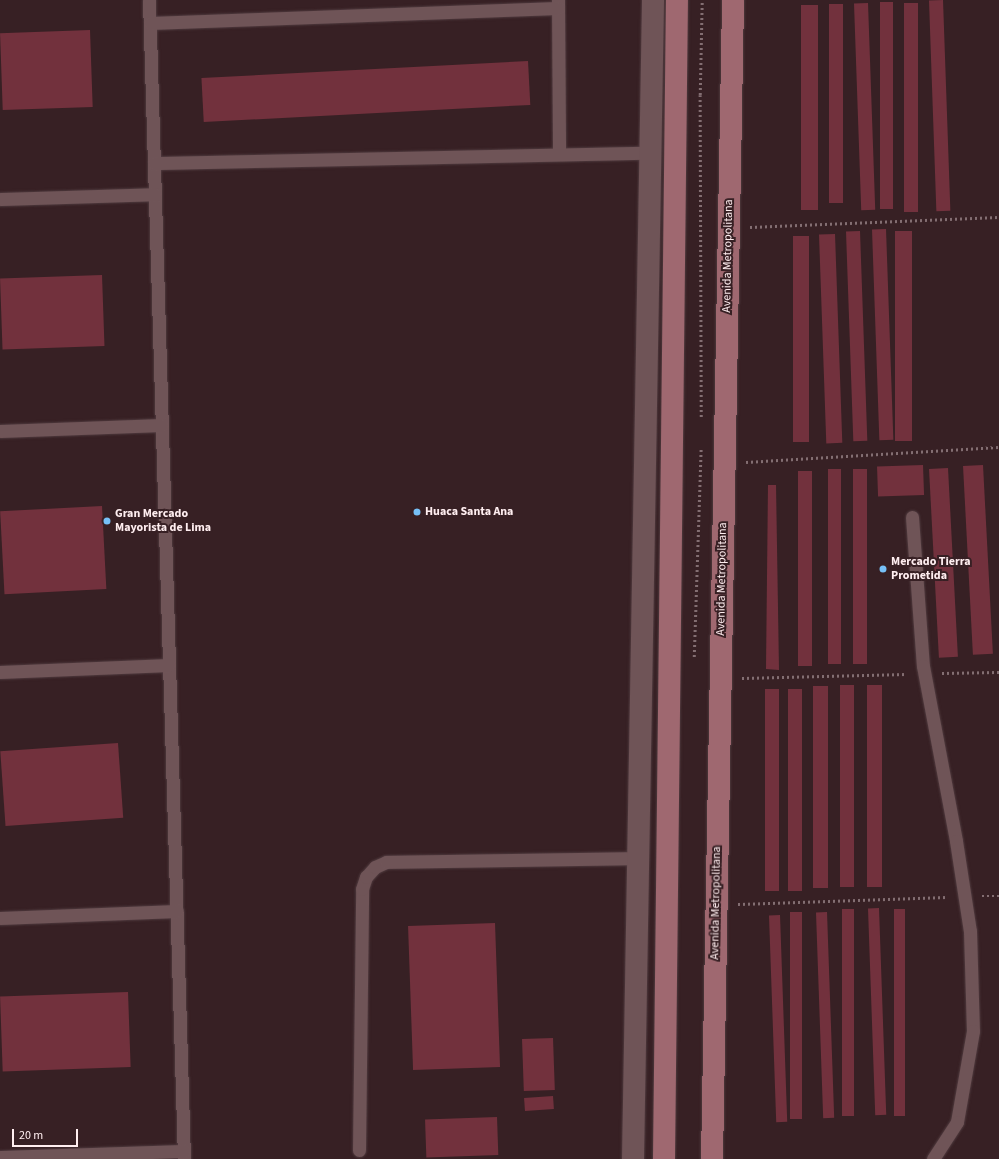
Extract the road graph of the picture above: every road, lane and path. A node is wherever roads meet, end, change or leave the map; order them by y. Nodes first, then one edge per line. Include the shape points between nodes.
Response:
1 (149, 0) edge
2 (653, 0) edge
3 (677, 0) edge
4 (733, 0) edge
5 (558, 4) edge
6 (150, 23) junction
7 (650, 153) junction
8 (559, 154) junction
9 (154, 163) junction
10 (155, 194) junction
11 (0, 200) edge
12 (999, 217) edge
13 (728, 227) junction
14 (162, 425) junction
15 (0, 432) edge
16 (999, 447) edge
17 (724, 464) junction
18 (912, 517) dead end
19 (169, 665) junction
20 (0, 672) edge
21 (999, 672) edge
22 (924, 674) junction
23 (720, 679) junction
24 (638, 858) junction
25 (999, 896) edge
26 (965, 897) junction
27 (716, 904) junction
28 (177, 911) junction
29 (0, 918) edge
30 (359, 1150) dead end
31 (184, 1155) edge
32 (0, 1157) edge
33 (633, 1159) edge
34 (664, 1159) edge
35 (712, 1159) edge
36 (934, 1159) edge

1 - 6 lane
2 - 7 street
3 - 34 main road
4 - 13 main road, Avenida Metropolitana
5 - 6 lane
5 - 8 lane
6 - 9 lane
7 - 8 lane
7 - 24 street
8 - 9 lane
9 - 10 lane
10 - 11 lane
10 - 14 lane
12 - 13 path
13 - 17 main road, Avenida Metropolitana
14 - 15 lane
14 - 19 lane
16 - 17 path
17 - 23 main road, Avenida Metropolitana
18 - 22 lane
19 - 20 lane
19 - 28 lane
21 - 22 path
22 - 23 path
22 - 26 lane
23 - 27 main road, Avenida Metropolitana
24 - 30 lane via 386,862 375,867 366,877 362,889
24 - 33 street
25 - 26 path
26 - 27 path
26 - 36 lane via 970,931 973,1031 957,1122
27 - 35 main road, Avenida Metropolitana
28 - 29 lane
28 - 31 lane
31 - 32 lane

